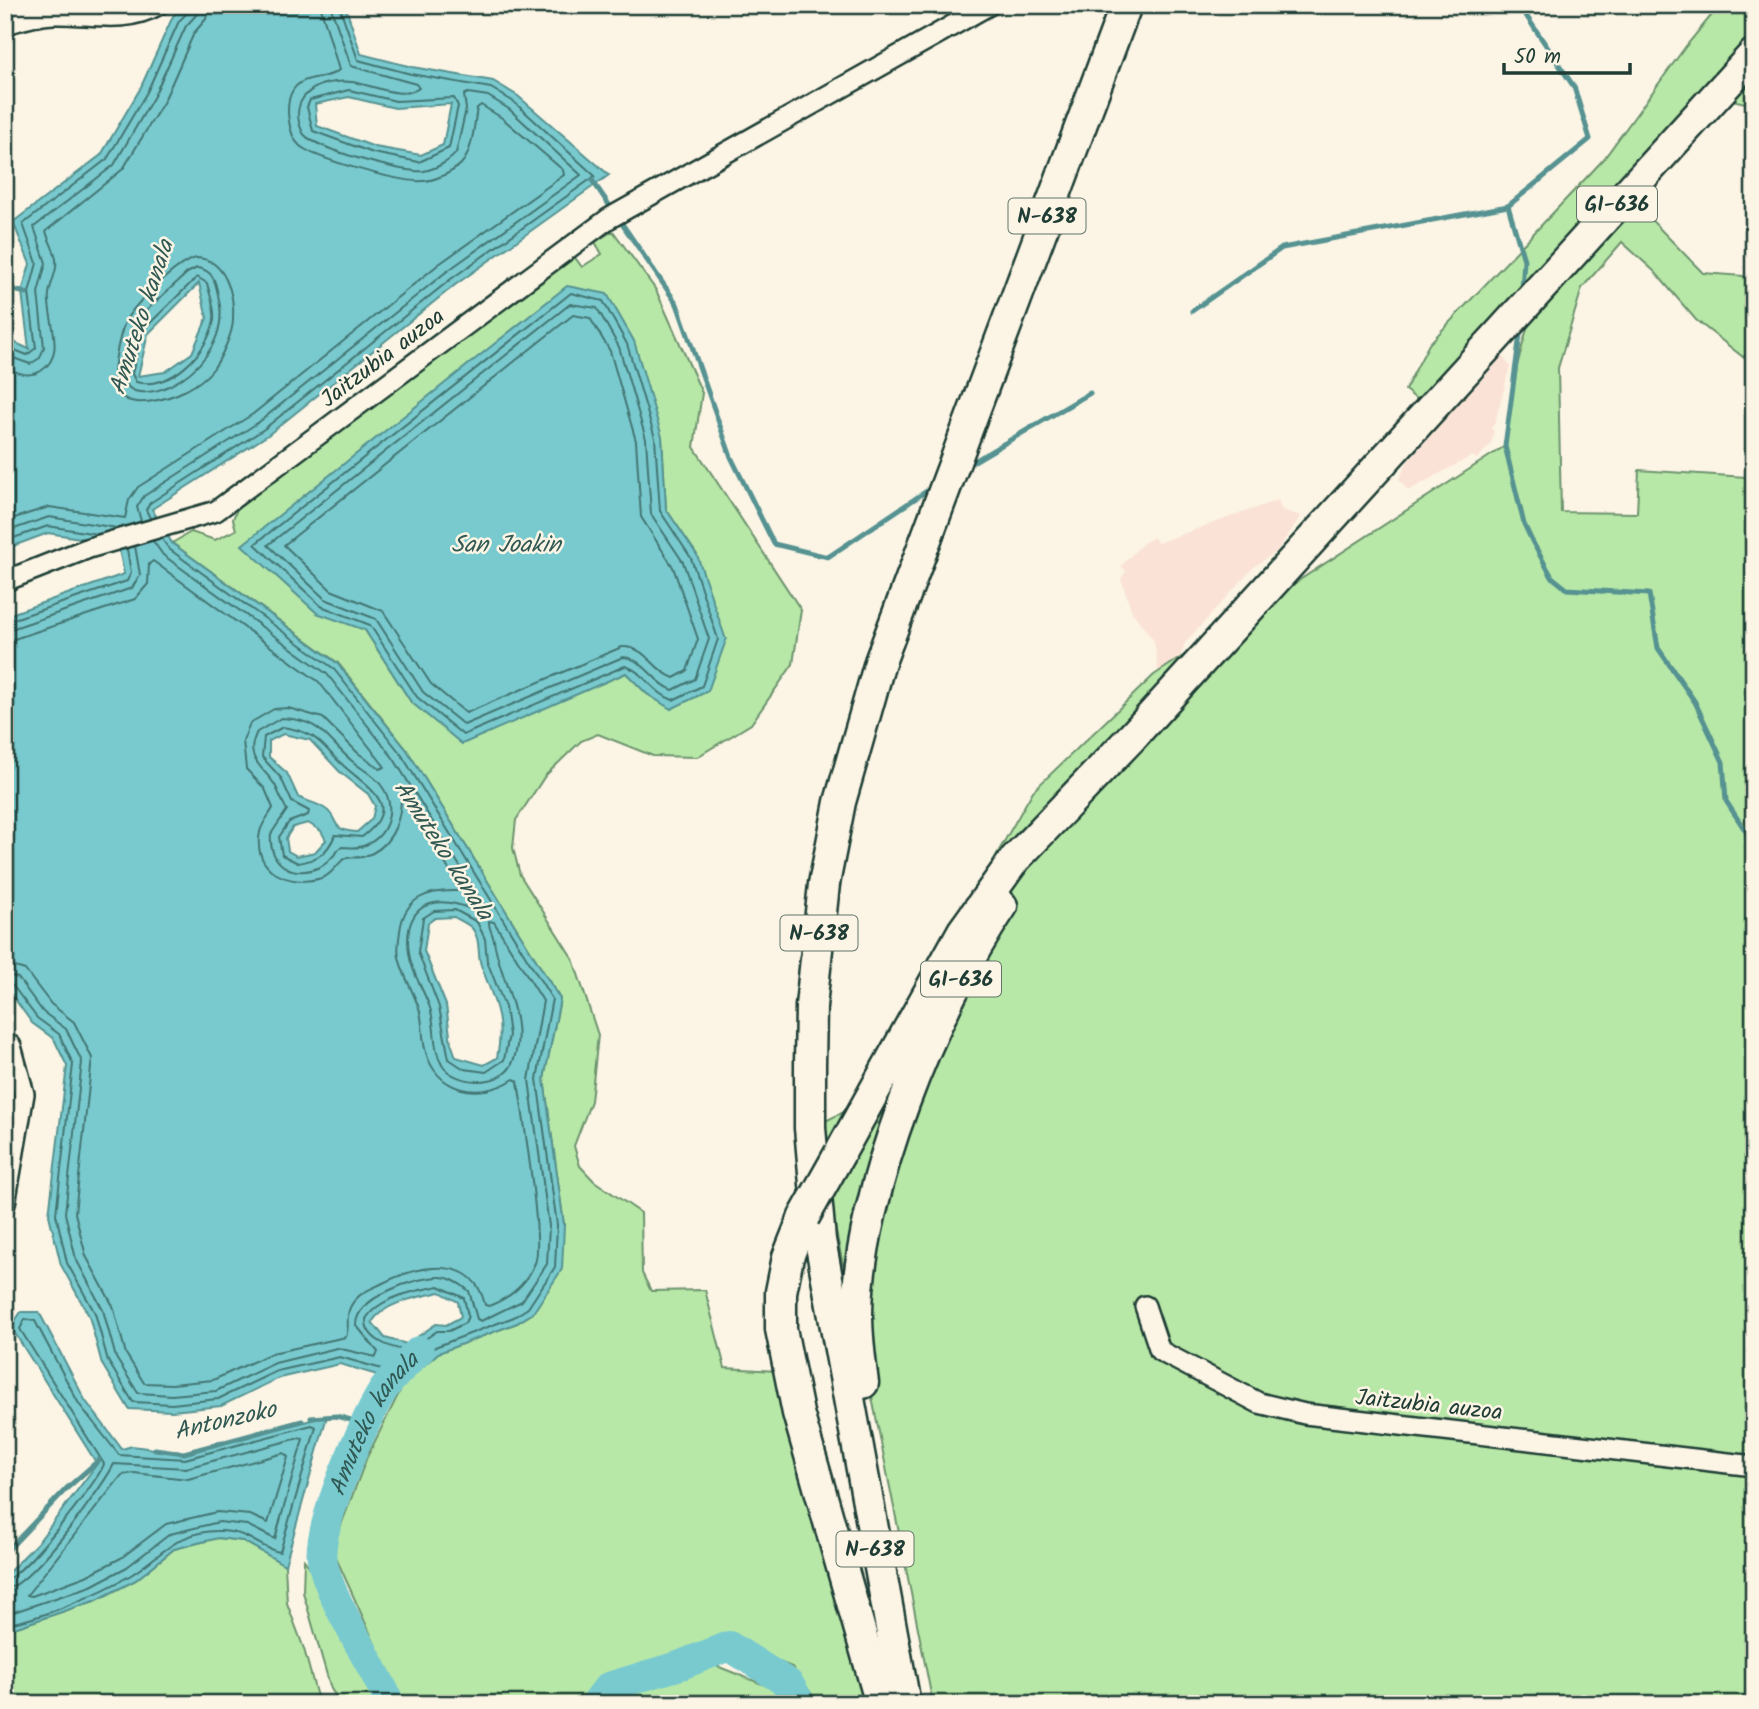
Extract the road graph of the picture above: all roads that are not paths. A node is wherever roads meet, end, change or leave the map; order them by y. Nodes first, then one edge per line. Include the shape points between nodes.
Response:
1 (33, 5) edge
2 (989, 5) edge
3 (1126, 5) edge
4 (150, 9) edge
5 (54, 14) junction
6 (5, 24) edge
7 (1754, 54) edge
8 (5, 581) edge
9 (1132, 737) junction
10 (5, 1042) edge
11 (6, 1201) edge
12 (1145, 1306) dead end
13 (847, 1393) junction
14 (1754, 1466) edge
15 (874, 1473) junction
16 (881, 1704) edge
17 (905, 1704) edge
18 (921, 1704) edge

1 - 5 street
2 - 8 street, Jaitzubia auzoa via 608,219 216,511 89,548
3 - 13 main road, N-638 via 880,662 840,802 824,884 811,1006 810,1128 820,1240
4 - 5 street via 88,18
5 - 6 street
7 - 9 main road, GI-636
9 - 15 main road, GI-636 via 1037,854 993,919 919,1067 887,1156 862,1258 857,1314
9 - 16 main road, GI-636, bridge via 1015,859 963,931 804,1217 788,1257 781,1292 781,1329 798,1413
10 - 11 street via 11,1046 24,1094
12 - 14 street, Jaitzubia auzoa via 1160,1351 1259,1403 1305,1414
13 - 15 main road, N-638
13 - 17 main road, N-638
15 - 18 main road, GI-636

